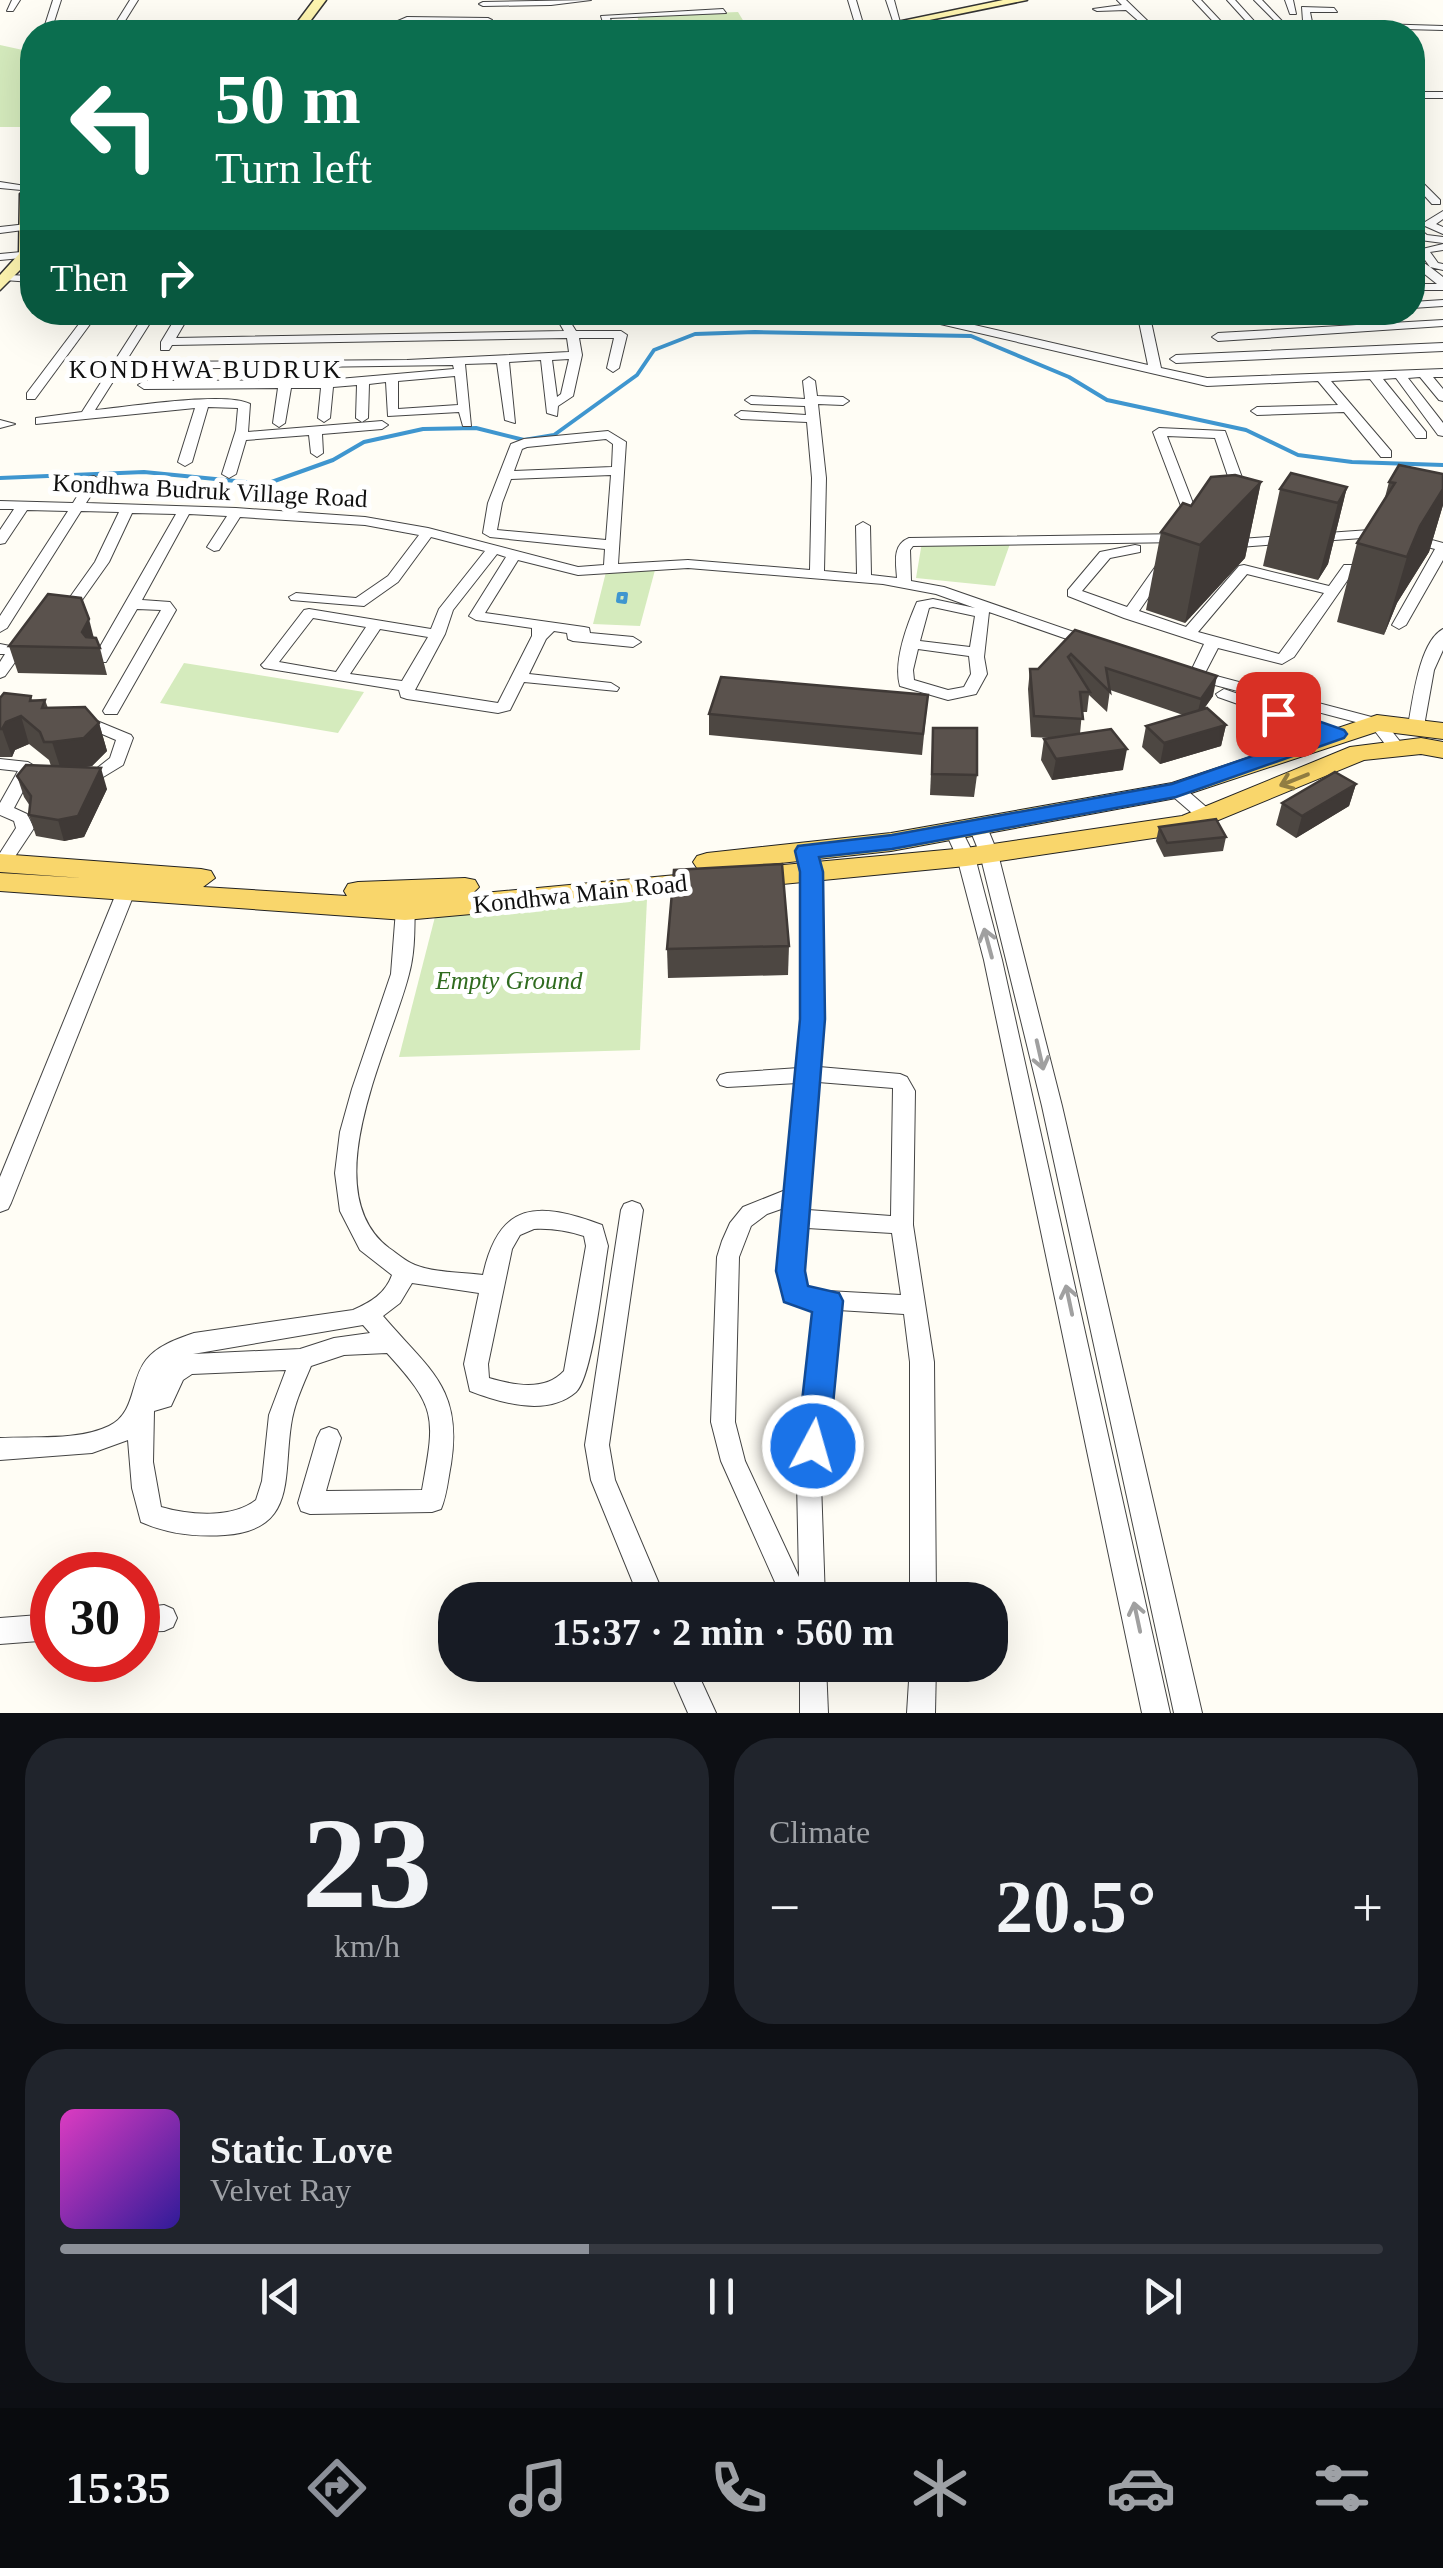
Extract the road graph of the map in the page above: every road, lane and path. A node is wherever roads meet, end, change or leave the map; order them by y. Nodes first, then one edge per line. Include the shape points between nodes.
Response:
1 (16, 0) edge
2 (320, 0) edge
3 (587, 0) edge
4 (598, 0) edge
5 (634, 0) edge
6 (711, 0) edge
7 (1020, 0) edge
8 (1197, 0) edge
9 (1231, 0) edge
10 (1258, 0) edge
11 (1290, 0) edge
12 (550, 1) edge
13 (1013, 1) edge
14 (483, 4) dead end
15 (1124, 4) edge
16 (1304, 4) edge
17 (1332, 5) edge
18 (1097, 8) dead end
19 (10, 10) dead end
20 (1293, 12) dead end
21 (551, 16) dead end
22 (640, 18) junction
23 (305, 20) edge
24 (406, 20) edge
25 (488, 20) dead end
26 (606, 20) edge
27 (918, 20) edge
28 (1216, 20) edge
29 (1249, 20) edge
30 (1276, 20) edge
31 (1425, 190) edge
32 (1436, 202) dead end
33 (1443, 214) edge
34 (1443, 231) edge
35 (84, 325) edge
36 (144, 325) edge
37 (177, 325) edge
38 (566, 325) edge
39 (958, 325) edge
40 (1145, 325) edge
41 (1411, 325) edge
42 (572, 334) junction
43 (1218, 337) dead end
44 (167, 342) junction
45 (1443, 348) edge
46 (576, 355) junction
47 (546, 356) junction
48 (502, 358) junction
49 (1176, 360) dead end
50 (1309, 364) dead end
51 (154, 366) junction
52 (459, 367) junction
53 (614, 368) dead end
54 (1154, 370) junction
55 (1424, 374) junction
56 (1397, 375) junction
57 (1442, 375) edge
58 (1374, 376) junction
59 (1322, 378) junction
60 (392, 379) junction
61 (363, 381) junction
62 (810, 382) dead end
63 (144, 384) junction
64 (327, 384) junction
65 (286, 385) junction
66 (31, 396) dead end
67 (1443, 397) edge
68 (751, 400) dead end
69 (843, 400) dead end
70 (812, 402) junction
71 (203, 404) junction
72 (1348, 408) junction
73 (129, 411) junction
74 (1257, 412) dead end
75 (86, 415) junction
76 (741, 415) dead end
77 (324, 418) dead end
78 (362, 418) dead end
79 (814, 419) junction
80 (511, 420) dead end
81 (40, 421) dead end
82 (279, 423) dead end
83 (382, 425) dead end
84 (316, 431) junction
85 (1443, 432) edge
86 (1421, 435) dead end
87 (240, 437) junction
88 (317, 453) dead end
89 (1386, 454) dead end
90 (185, 462) dead end
91 (618, 471) junction
92 (229, 474) dead end
93 (506, 475) junction
94 (94, 480) dead end
95 (1186, 504) junction
96 (0, 505) edge
97 (1203, 505) edge
98 (24, 506) junction
99 (1240, 506) edge
100 (80, 508) junction
101 (127, 509) junction
102 (185, 510) junction
103 (236, 512) junction
104 (863, 526) dead end
105 (428, 532) junction
106 (0, 540) edge
107 (612, 545) junction
108 (1215, 545) edge
109 (214, 546) dead end
110 (1196, 546) edge
111 (502, 554) junction
112 (1168, 559) edge
113 (611, 568) junction
114 (1349, 568) dead end
115 (818, 574) junction
116 (864, 578) junction
117 (904, 583) junction
118 (1333, 591) junction
119 (296, 597) dead end
120 (16, 604) junction
121 (34, 604) dead end
122 (132, 604) junction
123 (63, 608) edge
124 (983, 610) junction
125 (1129, 615) junction
126 (377, 622) junction
127 (1399, 625) dead end
128 (441, 626) junction
129 (0, 628) edge
130 (543, 631) junction
131 (584, 632) dead end
132 (1188, 634) junction
133 (1443, 634) edge
134 (634, 642) dead end
135 (1212, 642) junction
136 (911, 644) junction
137 (0, 649) edge
138 (1102, 651) edge
139 (974, 652) junction
140 (102, 658) edge
141 (0, 673) edge
142 (1186, 675) junction
143 (340, 677) junction
144 (519, 677) junction
145 (407, 686) junction
146 (612, 688) dead end
147 (112, 711) dead end
148 (57, 714) edge
149 (1377, 723) junction
150 (1416, 726) junction
151 (1443, 731) edge
152 (1336, 734) junction
153 (1398, 749) junction
154 (1443, 750) edge
155 (0, 764) edge
156 (112, 781) dead end
157 (1176, 790) junction
158 (3, 808) edge
159 (1206, 816) junction
160 (972, 842) junction
161 (809, 862) junction
162 (0, 868) edge
163 (129, 883) junction
164 (406, 899) junction
165 (809, 1073) junction
166 (727, 1080) dead end
167 (0, 1203) edge
168 (796, 1207) junction
169 (632, 1210) dead end
170 (902, 1226) junction
171 (405, 1272) junction
172 (492, 1284) junction
173 (828, 1301) junction
174 (914, 1305) junction
175 (368, 1314) junction
176 (390, 1343) junction
177 (302, 1358) junction
178 (144, 1404) junction
179 (329, 1438) dead end
180 (0, 1449) edge
181 (645, 1582) edge
182 (788, 1582) edge
183 (812, 1582) edge
184 (923, 1582) edge
185 (30, 1629) edge
186 (0, 1631) edge
187 (688, 1682) edge
188 (813, 1682) edge
189 (922, 1682) edge
190 (702, 1713) edge
191 (814, 1713) edge
192 (921, 1713) edge
193 (1156, 1713) edge
194 (1188, 1713) edge

1 - 19 street
2 - 23 street
3 - 12 street
4 - 5 street
5 - 22 street
6 - 22 street via 718,11
7 - 13 street
8 - 28 street
9 - 29 street
10 - 30 street
11 - 20 street
12 - 14 street
12 - 21 street
13 - 27 street
15 - 18 street
16 - 17 street
22 - 26 street
24 - 25 street
31 - 32 street
33 - 34 street via 1429,224
35 - 66 street
36 - 75 street
37 - 44 street
38 - 42 street
39 - 54 street
40 - 54 street
41 - 43 street
42 - 44 street
42 - 46 street
42 - 53 street via 621,335
44 - 51 street
45 - 49 street
46 - 47 street
46 - 47 street via 567,396 553,409
47 - 48 street
48 - 52 street
48 - 80 street
50 - 56 street via 1384,361
51 - 52 street
51 - 63 street
52 - 60 street
52 - 60 street via 466,415 392,413
54 - 59 street via 1212,382
55 - 56 street
55 - 57 street
55 - 67 street
56 - 58 street
56 - 85 street
58 - 59 street
58 - 86 street
59 - 72 street
60 - 61 street
61 - 64 street
61 - 78 street
62 - 70 street
63 - 65 street
63 - 73 street
64 - 65 street
64 - 77 street
65 - 82 street
68 - 70 street
69 - 70 street
70 - 79 street
71 - 73 street
71 - 87 street via 244,404
71 - 90 street
72 - 74 street
72 - 89 street
73 - 75 street
75 - 81 street
76 - 79 street
79 - 115 street
83 - 84 street
84 - 87 street
84 - 88 street
87 - 92 street
91 - 93 street
91 - 93 street via 620,442 608,436 524,442
91 - 107 street
93 - 107 street via 490,533
94 - 100 street
95 - 97 street
95 - 99 street via 1159,432 1220,434 1245,502
95 - 117 street via 1196,532 1189,538 909,542
96 - 98 street, Kondhwa Budruk Village Road
98 - 100 street, Kondhwa Budruk Village Road
98 - 106 street
100 - 101 street, Kondhwa Budruk Village Road
100 - 120 street
101 - 102 street, Kondhwa Budruk Village Road
101 - 123 street via 102,562
102 - 103 street, Kondhwa Budruk Village Road
102 - 122 street
103 - 105 street, Kondhwa Budruk Village Road
103 - 109 street
104 - 116 street
105 - 111 street, Kondhwa Budruk Village Road
105 - 119 street via 392,579 359,603
107 - 113 street
108 - 127 street via 1383,533 1443,547
110 - 125 street via 1116,551 1075,586 1081,598
111 - 113 street, Kondhwa Budruk Village Road via 560,568
111 - 128 street
111 - 130 street via 476,616
112 - 125 street
113 - 115 street, Kondhwa Budruk Village Road via 688,564
114 - 118 street
115 - 116 street, Kondhwa Budruk Village Road
116 - 117 street, Kondhwa Budruk Village Road
117 - 124 street, Kondhwa Budruk Village Road
118 - 132 street via 1244,569
118 - 135 street via 1282,659
120 - 121 street
120 - 129 street
122 - 140 street
122 - 147 street via 170,610
124 - 136 street via 926,603
124 - 138 street, Kondhwa Budruk Village Road via 1063,644
124 - 139 street
125 - 132 street
126 - 128 street
126 - 143 street
126 - 143 street via 309,614 269,665
128 - 130 street
128 - 145 street
130 - 131 street
130 - 134 street
130 - 144 street
132 - 135 street
133 - 150 street via 1426,670
135 - 142 street
136 - 139 street
136 - 139 street via 906,683 948,695 970,691 979,674
137 - 141 street via 15,651
142 - 149 street
142 - 152 street
143 - 145 street
144 - 145 street via 498,708 414,696
144 - 146 street
148 - 156 street via 125,738 117,761 82,779
149 - 150 main road, Kondhwa Main Road
149 - 152 main road, Kondhwa Main Road
149 - 153 street
150 - 151 main road, Kondhwa Main Road
152 - 157 main road, Kondhwa Main Road
153 - 154 main road, Kondhwa Main Road
153 -> 159 main road, Kondhwa Main Road via 1359,753
155 - 158 street via 26,765 33,778
157 - 159 street
157 - 160 main road, Kondhwa Main Road
158 - 162 street via 25,828
159 - 160 main road, Kondhwa Main Road via 1188,824
160 - 161 main road, Kondhwa Main Road
193 -> 160 street
160 -> 194 street via 1056,1124
161 - 164 main road, Kondhwa Main Road
161 - 165 street
162 - 163 main road, Kondhwa Main Road
163 - 164 main road, Kondhwa Main Road
163 - 167 street
164 - 171 street via 400,973 371,1054 343,1174 347,1202 364,1234 382,1258
165 - 166 street
165 - 168 street
165 - 170 street via 900,1082 906,1102
168 - 170 street
168 - 173 street via 791,1286 804,1299
168 - 182 street via 750,1211 733,1239 723,1422 733,1461
169 - 181 street via 597,1444 602,1480
170 - 174 street
171 - 172 street
171 - 175 street via 390,1303
172 - 172 street via 506,1237 518,1224 576,1223 594,1231 597,1246 569,1386 552,1394 478,1384
173 - 174 street
173 - 183 street via 809,1482
174 - 184 street via 922,1362
175 - 176 street
175 - 178 street via 194,1342 151,1371
176 - 177 street via 347,1345
176 - 179 street via 443,1412 432,1501 310,1503
177 - 178 street via 188,1364 174,1373 163,1399
177 - 178 street via 278,1427 278,1474 270,1498 243,1524 168,1523 150,1514 139,1444
178 - 180 street via 116,1435
185 - 186 street
187 - 190 street
188 - 191 street
189 - 192 street

